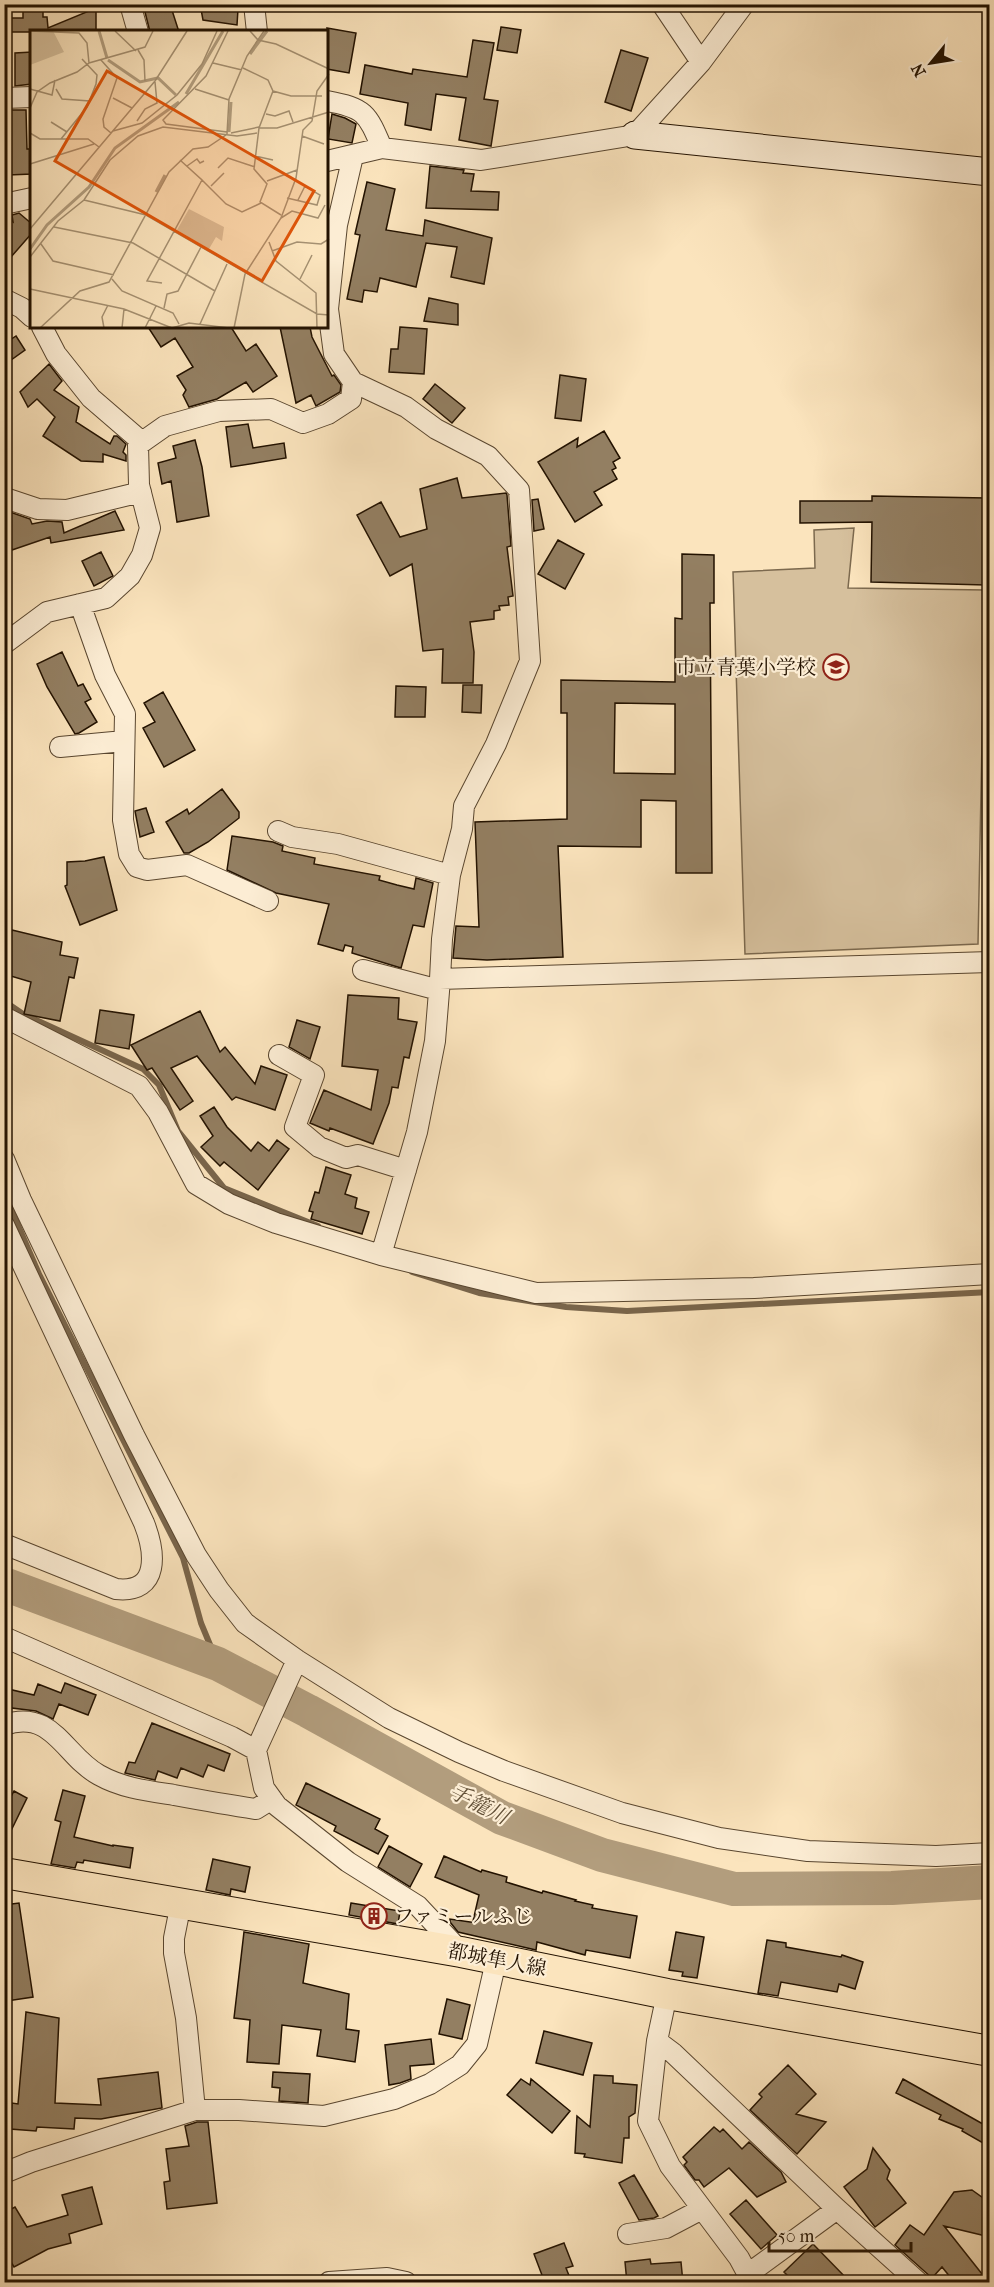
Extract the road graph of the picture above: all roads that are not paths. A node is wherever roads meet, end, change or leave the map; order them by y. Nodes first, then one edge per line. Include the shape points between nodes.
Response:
1 (130, 4) edge
2 (254, 4) edge
3 (662, 4) edge
4 (744, 4) edge
5 (137, 30) edge
6 (257, 30) edge
7 (701, 62) junction
8 (30, 97) edge
9 (4, 98) edge
10 (328, 101) edge
11 (635, 135) junction
12 (382, 148) junction
13 (353, 156) junction
14 (328, 161) edge
15 (990, 172) edge
16 (30, 198) edge
17 (4, 204) edge
18 (4, 299) edge
19 (30, 315) edge
20 (43, 328) edge
21 (353, 382) junction
22 (142, 442) junction
23 (141, 492) junction
24 (8, 499) dead end
25 (80, 604) junction
26 (4, 644) edge
27 (124, 741) junction
28 (60, 747) dead end
29 (278, 831) dead end
30 (450, 875) junction
31 (268, 901) dead end
32 (990, 962) edge
33 (363, 970) dead end
34 (439, 984) junction
35 (4, 1017) edge
36 (279, 1055) dead end
37 (4, 1159) edge
38 (406, 1170) junction
39 (4, 1225) edge
40 (381, 1255) junction
41 (990, 1274) edge
42 (4, 1544) edge
43 (4, 1637) edge
44 (297, 1660) junction
45 (4, 1725) edge
46 (256, 1750) junction
47 (272, 1799) junction
48 (990, 1853) edge
49 (4, 1873) edge
50 (181, 1903) junction
51 (460, 1952) junction
52 (496, 1960) junction
53 (667, 1994) junction
54 (657, 2041) junction
55 (990, 2051) edge
56 (195, 2110) junction
57 (4, 2173) edge
58 (702, 2209) junction
59 (837, 2209) junction
60 (628, 2234) dead end
61 (750, 2278) edge
62 (329, 2283) edge
63 (406, 2283) edge
64 (918, 2283) edge

1 - 5 street
2 - 6 street
3 - 7 street
4 - 7 street
7 - 11 street
8 - 9 street
10 - 12 street via 354,106 371,122
11 - 12 street via 481,160
11 - 15 street
12 - 13 street
13 - 14 street
13 - 21 street via 337,225 328,309 334,354
16 - 17 street
18 - 19 street
20 - 22 street via 56,354 91,398
21 - 22 street via 351,399 328,414 303,423 271,410 219,411 165,426
21 - 30 street via 406,407 436,429 488,456 519,490 530,661 496,744 464,806
22 - 23 street via 138,446
23 - 24 street via 66,510 38,509
23 - 25 street via 150,528 142,555 130,576 106,598
25 - 26 street via 47,612
25 - 27 street via 105,675 125,714
27 - 28 street
27 - 31 street via 123,820 129,854 137,867 147,870 187,865
29 - 30 street
30 - 34 street
32 - 34 street
33 - 34 street
34 - 38 street via 435,1041
35 - 40 street via 140,1086 196,1184 229,1204 276,1223
36 - 38 street via 314,1075 295,1127 319,1147 346,1158 358,1155
37 - 44 street via 134,1435 196,1555 245,1623
38 - 40 street
39 - 42 street via 144,1523 153,1555 148,1575 141,1584 130,1590 116,1589
40 - 41 street via 536,1293 754,1288
43 - 46 street
44 - 46 street
44 - 48 street via 389,1718 459,1752 622,1814 719,1838 808,1851 936,1856
45 - 47 street via 33,1721 52,1731 89,1769 128,1787 256,1809
46 - 47 street via 264,1788
47 - 51 street via 348,1862 418,1906
49 - 50 main road, 都城隼人線
50 - 51 main road, 都城隼人線
50 - 56 street via 174,1953 186,2018
51 - 52 main road, 都城隼人線
52 - 53 main road, 都城隼人線
52 - 56 street via 477,2044 460,2065 430,2084 394,2099 324,2116
53 - 54 street
53 - 55 main road, 都城隼人線
54 - 58 street via 648,2121 670,2166
54 - 59 street
56 - 57 street
58 - 60 street via 666,2228
58 - 61 street
59 - 61 street
59 - 64 street
62 - 63 street via 387,2278

